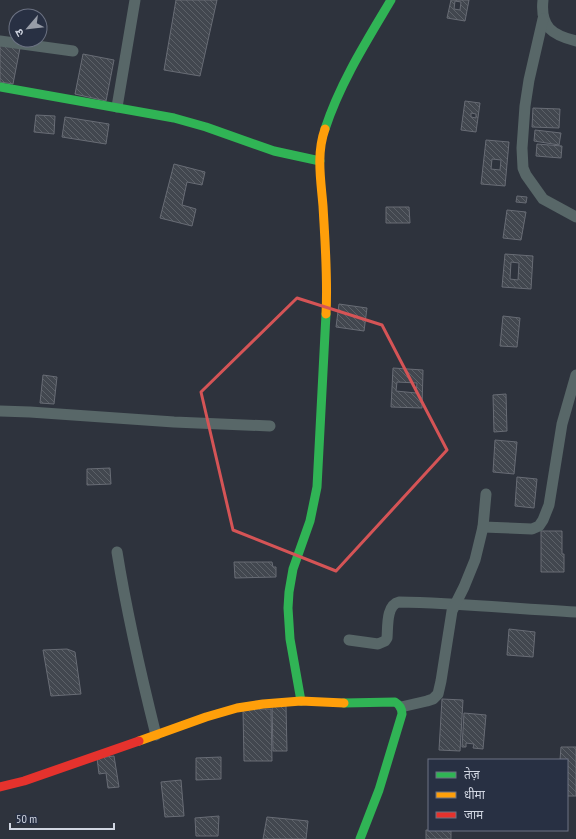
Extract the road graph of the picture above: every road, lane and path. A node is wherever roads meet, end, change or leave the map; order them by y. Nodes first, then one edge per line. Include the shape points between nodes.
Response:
1 (135, 0) edge
2 (391, 0) edge
3 (543, 0) edge
4 (543, 19) junction
5 (0, 41) edge
6 (576, 41) edge
7 (73, 51) dead end
8 (0, 87) edge
9 (116, 107) junction
10 (320, 161) junction
11 (576, 217) edge
12 (576, 375) edge
13 (0, 411) edge
14 (270, 426) dead end
15 (486, 494) dead end
16 (483, 527) junction
17 (117, 552) dead end
18 (455, 603) junction
19 (576, 612) edge
20 (349, 640) dead end
21 (301, 701) junction
22 (401, 707) junction
23 (156, 736) junction
24 (0, 787) edge
25 (360, 839) edge

1 - 9 street
2 - 10 street via 340,89 321,140
3 - 4 street
4 - 6 street via 557,34
4 - 11 street via 525,106 523,168 542,199
5 - 7 street
8 - 9 street
9 - 10 street via 174,118 274,151
10 - 21 street via 327,295 319,471 316,498 291,578 288,607 289,637
12 - 16 street via 562,424 549,505 543,520 539,526 532,529
13 - 14 street
15 - 16 street
16 - 18 street via 475,560
17 - 23 street via 138,662
18 - 19 street
18 - 20 street via 395,602 391,607 385,642 378,644
18 - 22 street via 438,694 427,701
21 - 22 street via 395,702
21 - 23 street via 237,708
22 - 25 street via 402,714 384,773
23 - 24 street

